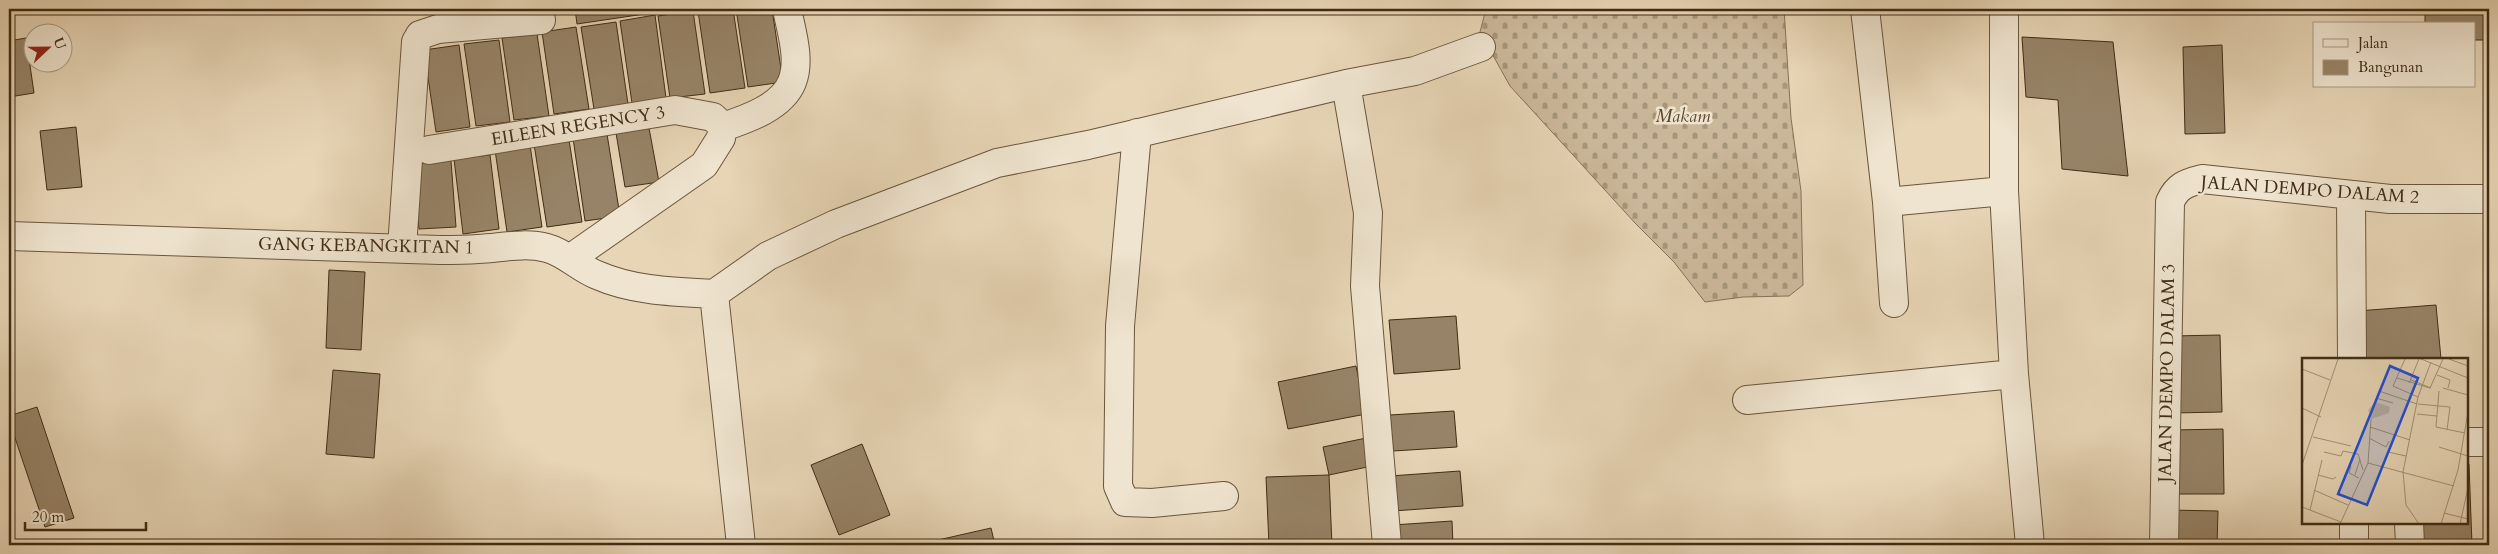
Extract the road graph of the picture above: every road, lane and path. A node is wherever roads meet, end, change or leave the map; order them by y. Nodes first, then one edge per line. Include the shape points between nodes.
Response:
1 (787, 9) edge
2 (1866, 9) edge
3 (2004, 9) edge
4 (492, 16) edge
5 (541, 20) dead end
6 (1481, 47) dead end
7 (1346, 84) junction
8 (723, 127) junction
9 (1137, 133) junction
10 (429, 150) dead end
11 (2004, 191) junction
12 (2350, 196) junction
13 (2489, 198) edge
14 (1887, 202) junction
15 (2170, 202) joint
16 (9, 236) edge
17 (402, 248) junction
18 (571, 258) junction
19 (714, 294) junction
20 (1894, 303) dead end
21 (2352, 358) edge
22 (2014, 374) junction
23 (1747, 400) dead end
24 (2468, 442) edge
25 (2489, 442) edge
26 (1224, 496) dead end
27 (2354, 524) edge
28 (2409, 524) edge
29 (741, 545) edge
30 (1387, 545) edge
31 (2030, 545) edge
32 (2164, 545) edge
33 (2354, 545) edge
34 (2410, 545) edge

1 - 8 street via 795,61 792,81 781,97 764,109
2 - 14 street
3 - 11 street
4 - 5 street
4 - 17 street via 428,31 416,42
6 - 7 street via 1415,71
7 - 9 street
7 - 30 street via 1368,213 1365,286
8 - 10 street, EILEEN REGENCY 3 via 713,117 675,110
8 - 18 street via 721,138 704,165
9 - 19 street via 997,163 836,224 768,256
9 - 26 street via 1120,326 1118,486 1125,502 1152,503
11 - 14 street
11 - 22 street
12 - 13 street, JALAN DEMPO DALAM 2
12 - 15 street, JALAN DEMPO DALAM 2 via 2202,179 2185,183 2175,190
12 - 21 street
14 - 20 street
15 - 32 street, JALAN DEMPO DALAM 3
16 - 17 street, GANG KEBANGKITAN 1
17 - 18 street, GANG KEBANGKITAN 1 via 470,250 512,245 546,248
18 - 19 street, GANG KEBANGKITAN 1 via 595,275 620,284
19 - 29 street
22 - 23 street
22 - 31 street
24 - 25 street
27 - 33 street
28 - 34 street

